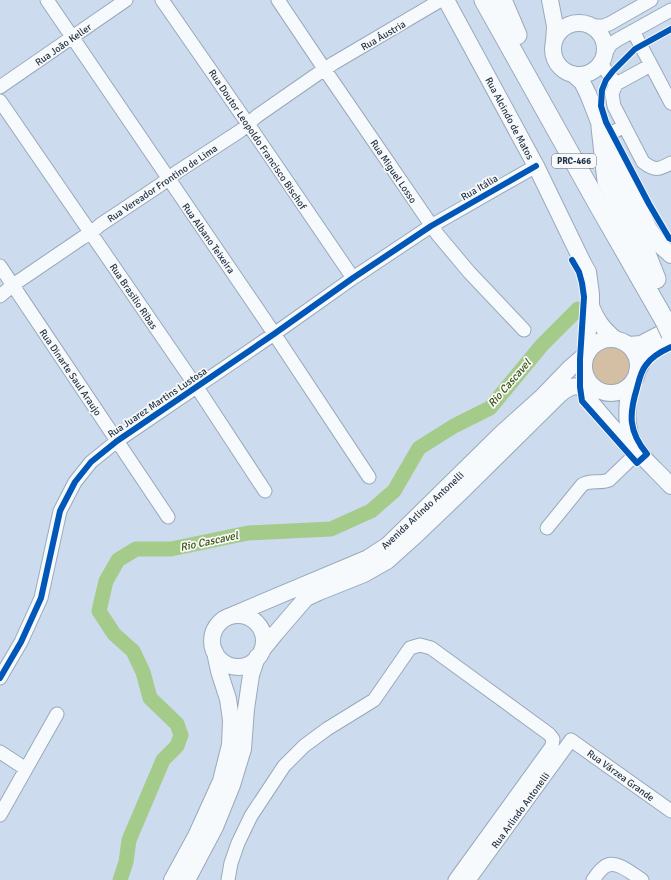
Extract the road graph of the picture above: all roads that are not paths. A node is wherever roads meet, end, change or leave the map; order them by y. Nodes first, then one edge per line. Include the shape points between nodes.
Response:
1 (47, 0) edge
2 (126, 0) edge
3 (162, 0) edge
4 (278, 0) edge
5 (441, 0) edge
6 (446, 0) edge
7 (484, 0) edge
8 (498, 0) edge
9 (502, 0) edge
10 (551, 0) edge
11 (651, 0) edge
12 (671, 10) edge
13 (585, 25) junction
14 (633, 31) junction
15 (517, 36) junction
16 (72, 38) junction
17 (554, 42) junction
18 (602, 61) junction
19 (651, 65) junction
20 (325, 70) junction
21 (573, 74) junction
22 (616, 84) junction
23 (0, 87) edge
24 (0, 101) edge
25 (671, 103) edge
26 (248, 124) junction
27 (624, 126) junction
28 (601, 127) junction
29 (671, 163) edge
30 (536, 166) junction
31 (168, 179) junction
32 (432, 226) junction
33 (91, 233) junction
34 (671, 255) edge
35 (0, 266) edge
36 (353, 278) junction
37 (656, 279) junction
38 (13, 285) junction
39 (0, 296) edge
40 (591, 306) junction
41 (669, 323) edge
42 (524, 330) dead end
43 (274, 334) junction
44 (671, 339) edge
45 (622, 342) junction
46 (585, 355) junction
47 (634, 379) junction
48 (588, 382) junction
49 (196, 387) junction
50 (117, 440) junction
51 (639, 455) junction
52 (369, 477) dead end
53 (671, 486) edge
54 (265, 491) dead end
55 (168, 517) dead end
56 (547, 528) dead end
57 (228, 617) junction
58 (214, 652) junction
59 (260, 654) junction
60 (0, 678) edge
61 (57, 714) dead end
62 (571, 740) joint
63 (0, 752) edge
64 (26, 769) junction
65 (671, 811) edge
66 (0, 815) edge
67 (172, 880) edge
68 (186, 880) edge
69 (228, 880) edge
70 (455, 880) edge
71 (469, 880) edge
72 (593, 880) edge
73 (642, 880) edge

1 - 16 street, Rua Albano Teixeira
2 - 16 street, Rua João Keller
3 - 26 street, Rua Doutor Leopoldo Francisco Bischof
4 - 20 street, Rua Miguel Losso
5 - 20 street, Rua Áustria
6 - 30 main road, Rua Alcindo de Matos
7 - 41 highway, PRC-466 via 598,204
8 - 15 highway, PRC-466
9 - 15 highway, PRC-466
10 - 13 main road via 568,18
10 - 17 main road via 555,26
11 - 13 street via 609,24
12 - 14 street
13 - 17 main road via 570,25 557,35
13 - 18 main road via 599,31 603,37 605,44
14 - 18 street via 611,44
14 - 19 street
15 - 37 highway, PRC-466 via 625,230
16 - 23 street, Rua João Keller
16 - 31 street, Rua Albano Teixeira
17 - 21 main road via 553,50 559,66
18 - 21 main road via 588,74
18 - 22 street
18 - 28 main road via 595,76 595,99
19 - 22 street
19 - 25 street
20 - 26 street, Rua Vereador Frontino de Lima
20 - 32 street, Rua Miguel Losso
21 - 28 main road via 582,82
22 - 27 street via 612,94 614,106
24 - 33 street, Rua Brasilio Ribas
26 - 31 street, Rua Vereador Frontino de Lima
26 - 36 street, Rua Doutor Leopoldo Francisco Bischof
27 - 28 street via 612,133
27 - 29 street via 643,162 651,168 661,168
28 - 34 main road via 649,229
28 - 37 highway, PRC-466 via 607,181 643,246
30 - 32 street, Rua Itália
30 - 40 main road, Rua Alcindo de Matos via 588,272
31 - 33 street, Rua Vereador Frontino de Lima
31 - 43 street, Rua Albano Teixeira
32 - 36 street, Rua Juarez Martins Lustosa
32 - 42 street, Rua Miguel Losso via 469,272
33 - 38 street, Rua Vereador Frontino de Lima
33 - 49 street, Rua Brasilio Ribas
35 - 38 street, Rua Dinarte Saul Araujo
36 - 43 street, Rua Juarez Martins Lustosa
37 - 41 highway, PRC-466
38 - 39 street, Rua Vereador Frontino de Lima
38 - 50 street, Rua Dinarte Saul Araujo
40 - 45 main road, Rua Alcindo de Matos via 605,331
40 - 46 main road, Rua Alcindo de Matos
41 - 45 main road via 641,344
43 - 49 street, Rua Juarez Martins Lustosa
43 - 52 street, Rua Albano Teixeira
44 - 47 main road via 646,355
45 - 46 main road via 606,339 597,342
45 - 47 main road via 634,351 637,357 638,365
46 - 48 main road via 584,374
46 - 57 main road, Avenida Arlindo Antonelli via 388,545 368,558
47 - 48 main road via 623,390 614,393 604,393
47 - 51 main road via 627,404 628,426
48 - 51 main road via 589,400
48 - 59 main road, Avenida Arlindo Antonelli via 559,394 463,490 387,561 364,574 306,598
49 - 50 street, Rua Juarez Martins Lustosa
49 - 54 street, Rua Brasilio Ribas
50 - 55 street, Rua Dinarte Saul Araujo
50 - 60 street, Rua Juarez Martins Lustosa via 91,462 75,482 60,511 40,598 21,642
51 - 53 main road
51 - 56 street via 609,480 589,481 582,485
57 - 58 main road, Avenida Arlindo Antonelli via 221,621 212,635
57 - 59 main road, Avenida Arlindo Antonelli via 245,616 259,626 264,642
58 - 59 main road, Avenida Arlindo Antonelli via 226,664 235,666 251,663
58 - 67 main road, Avenida Arlindo Antonelli via 228,699 231,720 230,745 221,781
59 - 68 main road, Avenida Arlindo Antonelli via 251,675 243,749 232,785 215,827
61 - 64 street
62 - 65 street, Rua Várzea Grande
62 - 71 street, Rua Arlindo Antonelli
63 - 64 street
64 - 66 street
69 - 70 street via 238,843 251,816 284,766 304,746 327,729 374,700 410,648 420,645 431,648 553,739 552,746
72 - 73 street via 610,864 618,865

